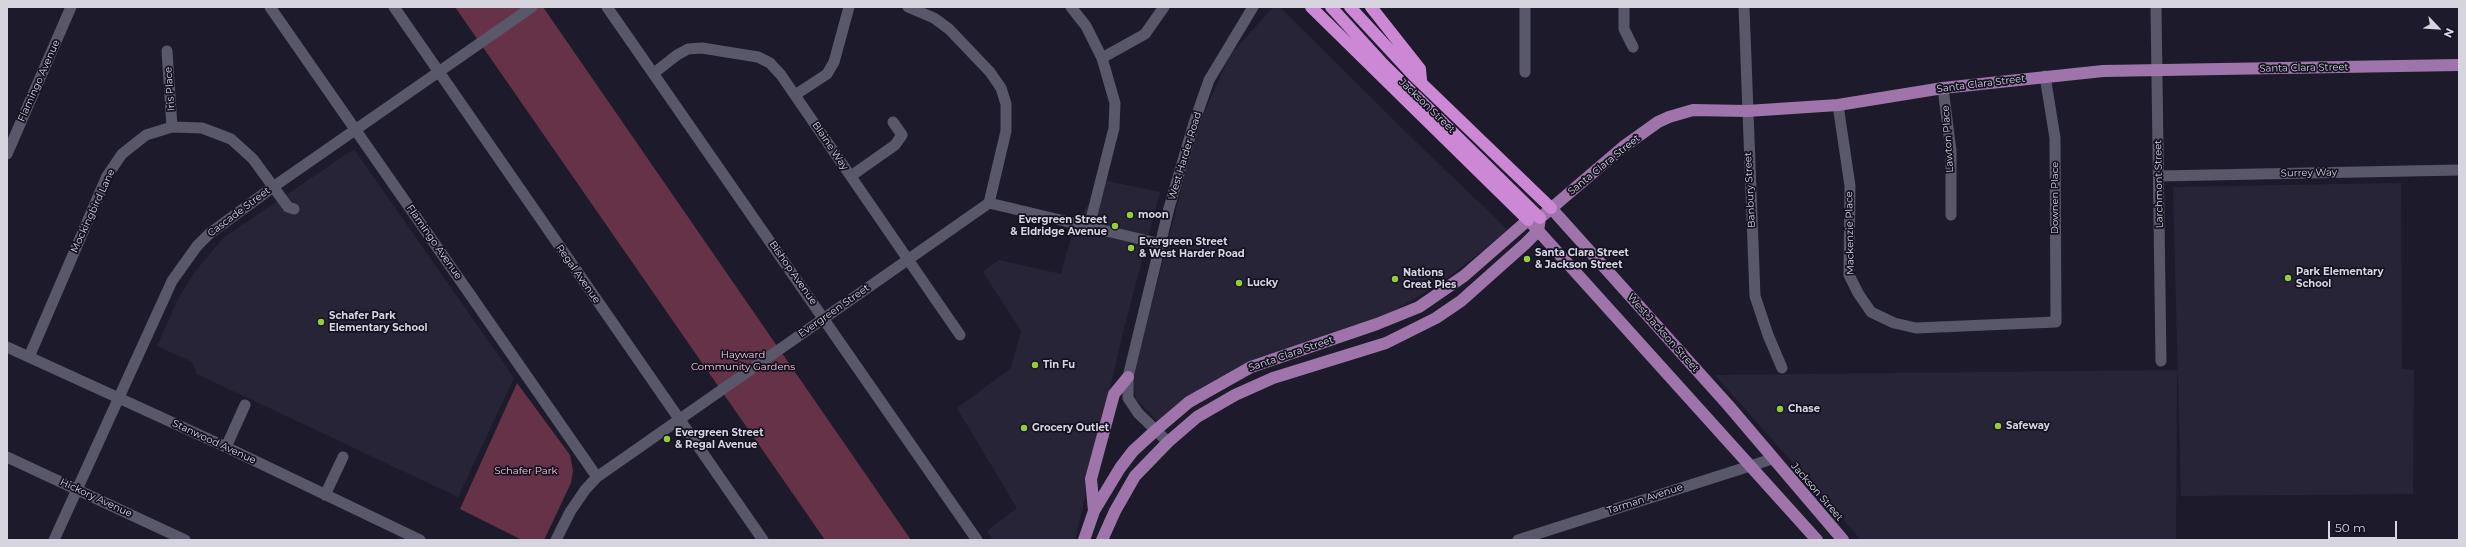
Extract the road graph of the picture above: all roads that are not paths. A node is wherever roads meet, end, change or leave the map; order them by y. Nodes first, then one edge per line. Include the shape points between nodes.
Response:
1 (71, 7) edge
2 (270, 7) edge
3 (394, 7) edge
4 (532, 7) edge
5 (608, 7) edge
6 (849, 7) edge
7 (908, 7) edge
8 (1071, 7) edge
9 (1164, 7) edge
10 (1253, 7) edge
11 (1311, 7) edge
12 (1331, 7) edge
13 (1350, 7) edge
14 (1371, 7) edge
15 (1525, 7) edge
16 (1624, 7) edge
17 (1744, 7) edge
18 (2156, 7) edge
19 (1633, 47) dead end
20 (167, 51) dead end
21 (1102, 58) junction
22 (2459, 65) edge
23 (2156, 69) junction
24 (438, 72) junction
25 (1526, 72) dead end
26 (654, 73) junction
27 (2045, 76) junction
28 (1421, 80) junction
29 (1943, 88) junction
30 (795, 95) junction
31 (1838, 105) junction
32 (1747, 111) junction
33 (894, 122) dead end
34 (172, 127) junction
35 (355, 128) junction
36 (7, 154) edge
37 (2459, 170) edge
38 (851, 176) junction
39 (2159, 176) junction
40 (273, 186) junction
41 (988, 203) junction
42 (1551, 208) junction
43 (294, 209) dead end
44 (1951, 215) dead end
45 (1540, 218) junction
46 (1528, 220) junction
47 (1089, 227) junction
48 (1538, 231) junction
49 (1161, 244) junction
50 (909, 259) junction
51 (824, 317) junction
52 (2056, 322) joint
53 (960, 335) dead end
54 (7, 347) edge
55 (29, 357) junction
56 (2161, 361) dead end
57 (1782, 368) dead end
58 (1128, 377) junction
59 (119, 398) junction
60 (245, 405) dead end
61 (679, 419) junction
62 (1156, 430) junction
63 (1168, 442) junction
64 (226, 446) junction
65 (343, 457) dead end
66 (7, 458) edge
67 (1772, 459) junction
68 (1751, 466) junction
69 (597, 477) junction
70 (76, 489) junction
71 (325, 495) junction
72 (1094, 511) junction
73 (54, 540) edge
74 (185, 540) edge
75 (420, 540) edge
76 (556, 540) edge
77 (763, 540) edge
78 (977, 540) edge
79 (1084, 540) edge
80 (1102, 540) edge
81 (1518, 540) edge
82 (1816, 540) edge
83 (1843, 540) edge

1 - 36 street, Flamingo Avenue
2 - 35 street, Flamingo Avenue
3 - 24 street, Regal Avenue
4 - 24 street, Cascade Street
5 - 26 street, Bishop Avenue
6 - 30 street via 834,62 827,74
7 - 41 street via 934,18 949,29 990,72 1001,88 1006,104 1006,131
8 - 21 street via 1086,26
9 - 21 street via 1145,34
10 - 49 street, West Harder Road via 1209,80
11 - 46 highway, Jackson Street
12 - 45 highway via 1383,64
13 - 28 highway, Jackson Street
14 - 28 highway via 1420,69
15 - 25 street
16 - 19 street via 1624,29
17 - 32 street, Banbury Street
18 - 23 street, Larchmont Street
20 - 34 street, Iris Place
21 - 47 street via 1115,104 1114,128
22 - 23 main road, Santa Clara Street
23 - 27 main road, Santa Clara Street
23 - 39 street, Larchmont Street
24 - 35 street, Cascade Street
24 - 61 street, Regal Avenue
26 - 30 street, Blaine Way via 688,49 709,49 758,57 770,64
26 - 51 street, Bishop Avenue
27 - 29 main road, Santa Clara Street
27 - 52 street, Downen Place via 2055,138
28 - 42 highway, Jackson Street
29 - 31 main road, Santa Clara Street
29 - 44 street, Lawton Place via 1951,151
30 - 38 street, Blaine Way
31 - 32 main road, Santa Clara Street
31 - 52 street, Mackenzie Place via 1850,186 1849,275 1871,312 1894,323 1916,328
32 - 42 main road, Santa Clara Street via 1693,110 1658,122 1616,152
32 - 57 street, Banbury Street via 1755,296
33 - 38 street via 902,135 895,145
34 - 40 street, Mockingbird Lane via 202,128 231,139 254,159
34 - 55 street, Mockingbird Lane via 146,135 122,154 107,176
35 - 40 street, Cascade Street
35 - 69 street, Flamingo Avenue
37 - 39 street, Surrey Way
38 - 50 street, Blaine Way
39 - 56 street, Larchmont Street
40 - 43 street, Mockingbird Lane via 288,207
40 - 59 street, Cascade Street via 209,234 188,257 172,281
41 - 47 street
41 - 50 street, Evergreen Street
42 - 45 main road, Santa Clara Street
42 - 67 main road, West Jackson Street via 1728,405
45 - 46 main road
45 - 48 main road
46 - 48 main road
46 - 62 main road, Santa Clara Street via 1464,276 1419,307 1397,317 1251,367 1190,402
47 - 49 street
48 - 63 main road, Santa Clara Street via 1461,301 1436,318 1386,343 1274,378 1235,395 1197,417
48 - 68 main road
49 - 58 street, West Harder Road
50 - 51 street, Evergreen Street
50 - 53 street, Blaine Way
51 - 61 street, Evergreen Street
51 - 78 street, Bishop Avenue
54 - 55 street, Stanwood Avenue
55 - 59 street, Stanwood Avenue
58 - 62 street, West Harder Road via 1128,398 1138,413
58 - 72 main road via 1114,394 1091,478
59 - 64 street, Stanwood Avenue
59 - 70 street, Cascade Street
60 - 64 street
61 - 69 street, Evergreen Street
61 - 77 street, Regal Avenue
62 - 63 street, West Harder Road
62 - 72 main road, Santa Clara Street via 1133,451
63 - 80 main road, Santa Clara Street via 1135,476
64 - 71 street, Stanwood Avenue
65 - 71 street
66 - 70 street, Hickory Avenue
67 - 68 street, Tarman Avenue
67 - 83 main road, Jackson Street
68 - 81 street, Tarman Avenue
68 - 82 main road
69 - 76 street, Evergreen Street via 570,512
70 - 73 street, Cascade Street
70 - 74 street, Hickory Avenue
71 - 75 street, Stanwood Avenue
72 - 79 main road, Santa Clara Street

